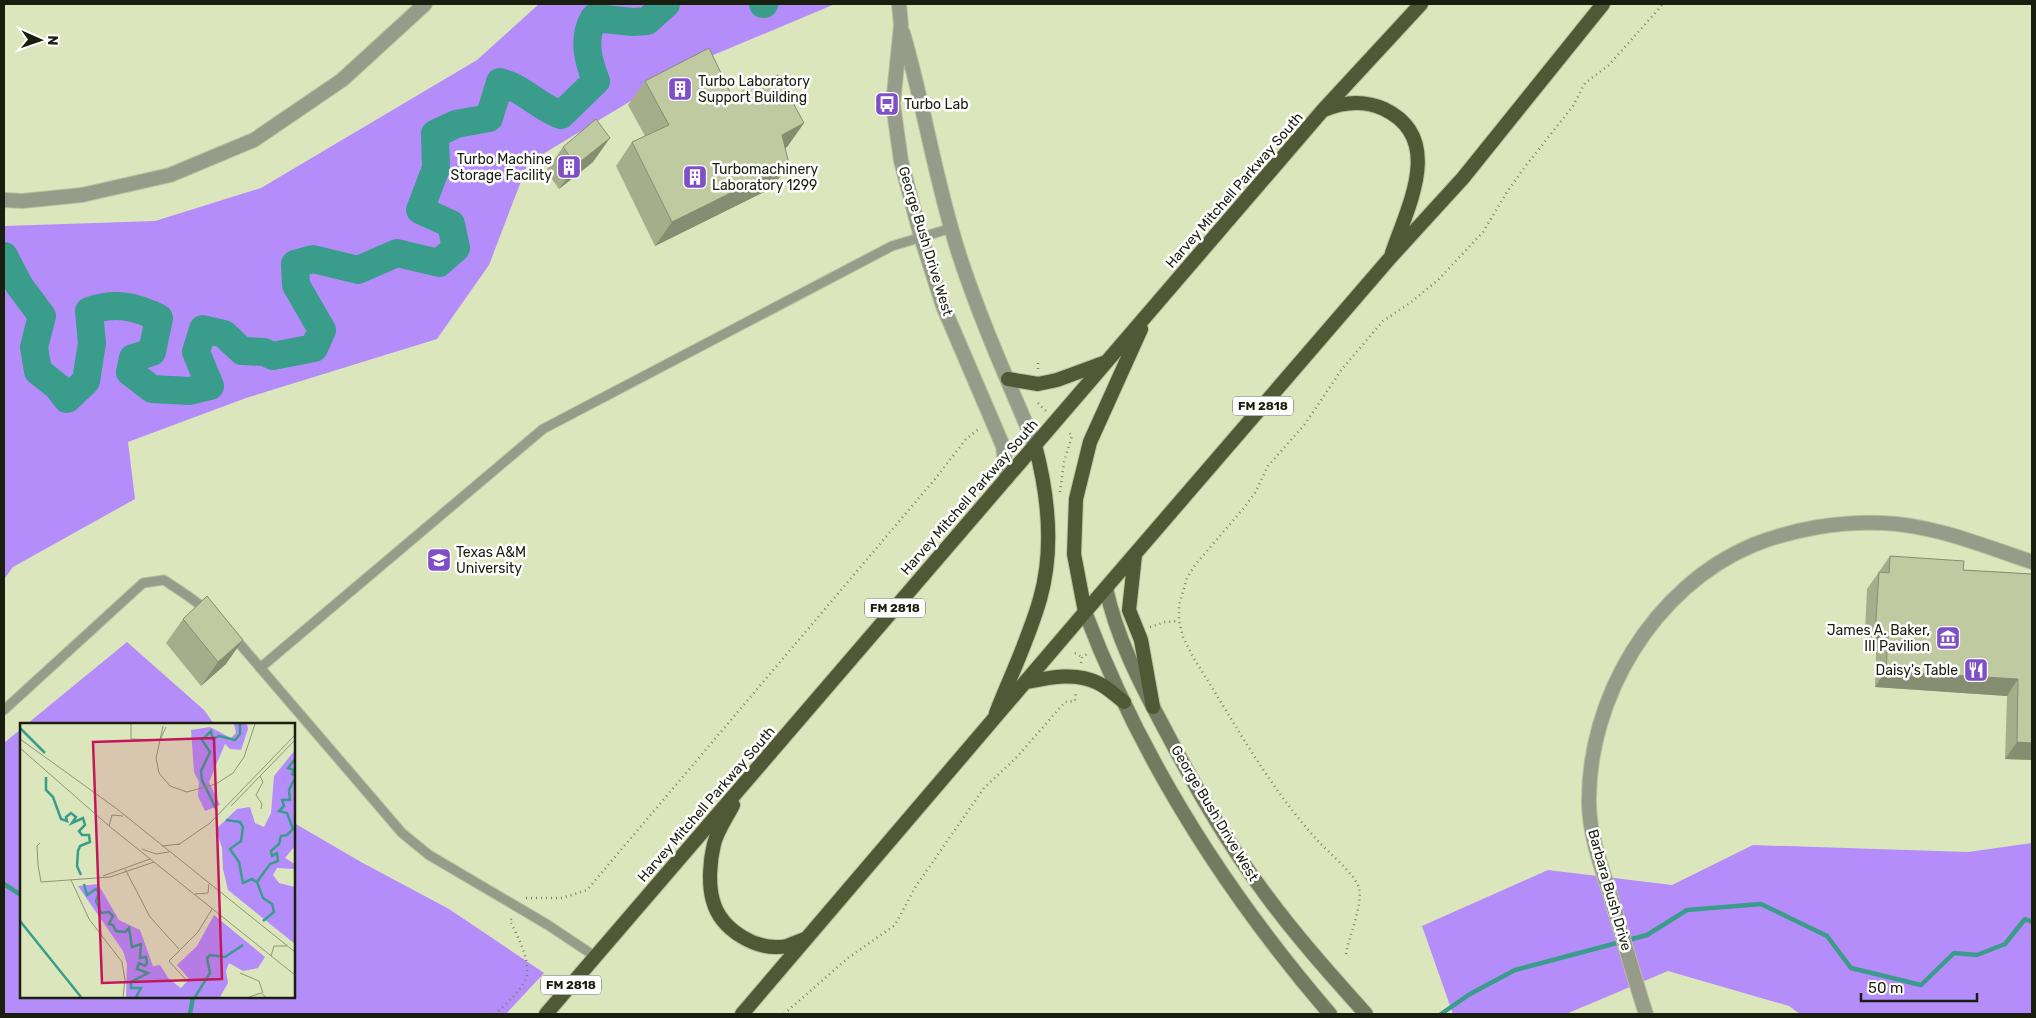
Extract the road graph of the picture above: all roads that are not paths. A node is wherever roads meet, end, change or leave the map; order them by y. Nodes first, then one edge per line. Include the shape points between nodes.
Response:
1 (425, 4) edge
2 (899, 4) edge
3 (1421, 4) edge
4 (1603, 4) edge
5 (901, 25) junction
6 (1323, 110) junction
7 (4, 200) edge
8 (952, 228) junction
9 (921, 237) junction
10 (1390, 258) junction
11 (1148, 315) junction
12 (1107, 362) junction
13 (1008, 379) junction
14 (1035, 445) junction
15 (1007, 478) junction
16 (1136, 554) junction
17 (2032, 562) edge
18 (1106, 588) junction
19 (1085, 612) junction
20 (214, 616) edge
21 (226, 628) edge
22 (260, 668) junction
23 (1028, 682) junction
24 (1124, 702) junction
25 (1153, 707) junction
26 (4, 710) edge
27 (990, 725) junction
28 (742, 788) junction
29 (808, 937) junction
30 (596, 957) junction
31 (546, 1014) edge
32 (742, 1014) edge
33 (1330, 1014) edge
34 (1366, 1014) edge
35 (1646, 1014) edge

1 - 7 street via 342,80 254,140 170,175 82,195
2 - 5 street, George Bush Drive West
3 - 6 highway, Harvey Mitchell Parkway South / FM 2818
4 - 10 highway, FM 2818 via 1463,178
5 - 8 street, George Bush Drive West
5 - 9 street, George Bush Drive West via 893,104 901,161
6 - 10 highway via 1353,103 1376,106 1398,117 1412,136 1418,156 1418,180
6 - 11 highway, Harvey Mitchell Parkway South / FM 2818
8 - 9 lane
8 - 13 street, George Bush Drive West via 975,301
9 - 15 street, George Bush Drive West via 943,306 1003,446
9 - 22 lane via 892,246 543,429
10 - 16 highway, FM 2818
11 - 12 highway, Harvey Mitchell Parkway South / FM 2818
11 - 19 highway via 1090,442 1076,499 1074,554
12 - 13 highway via 1038,384
12 - 14 highway, Harvey Mitchell Parkway South / FM 2818
13 - 14 street, George Bush Drive West
14 - 15 highway, Harvey Mitchell Parkway South / FM 2818
14 - 27 highway via 1046,498 1048,527 1041,598
15 - 28 highway, Harvey Mitchell Parkway South / FM 2818
16 - 18 highway, FM 2818
16 - 25 highway via 1130,610 1141,640
17 - 35 street, Barbara Bush Drive via 1938,532 1902,525 1830,526 1753,545 1713,567 1657,617 1628,659 1600,724 1589,806 1596,846
18 - 19 highway, FM 2818
18 - 25 main road, George Bush Drive West via 1121,639
19 - 23 highway, FM 2818
19 - 24 main road, George Bush Drive West
20 - 26 lane via 164,580 143,583
21 - 22 lane
22 - 30 lane via 402,833 429,856
23 - 24 highway via 1052,676 1079,676 1099,683
23 - 27 highway, FM 2818
24 - 33 main road, George Bush Drive West via 1138,734 1211,859 1275,949
25 - 34 main road, George Bush Drive West via 1189,775 1245,865 1320,965
27 - 29 highway, FM 2818
28 - 29 highway via 714,843 710,882 713,902 725,923 754,943 786,946
28 - 30 highway, Harvey Mitchell Parkway South / FM 2818
29 - 32 highway, FM 2818
30 - 31 highway, Harvey Mitchell Parkway South / FM 2818

